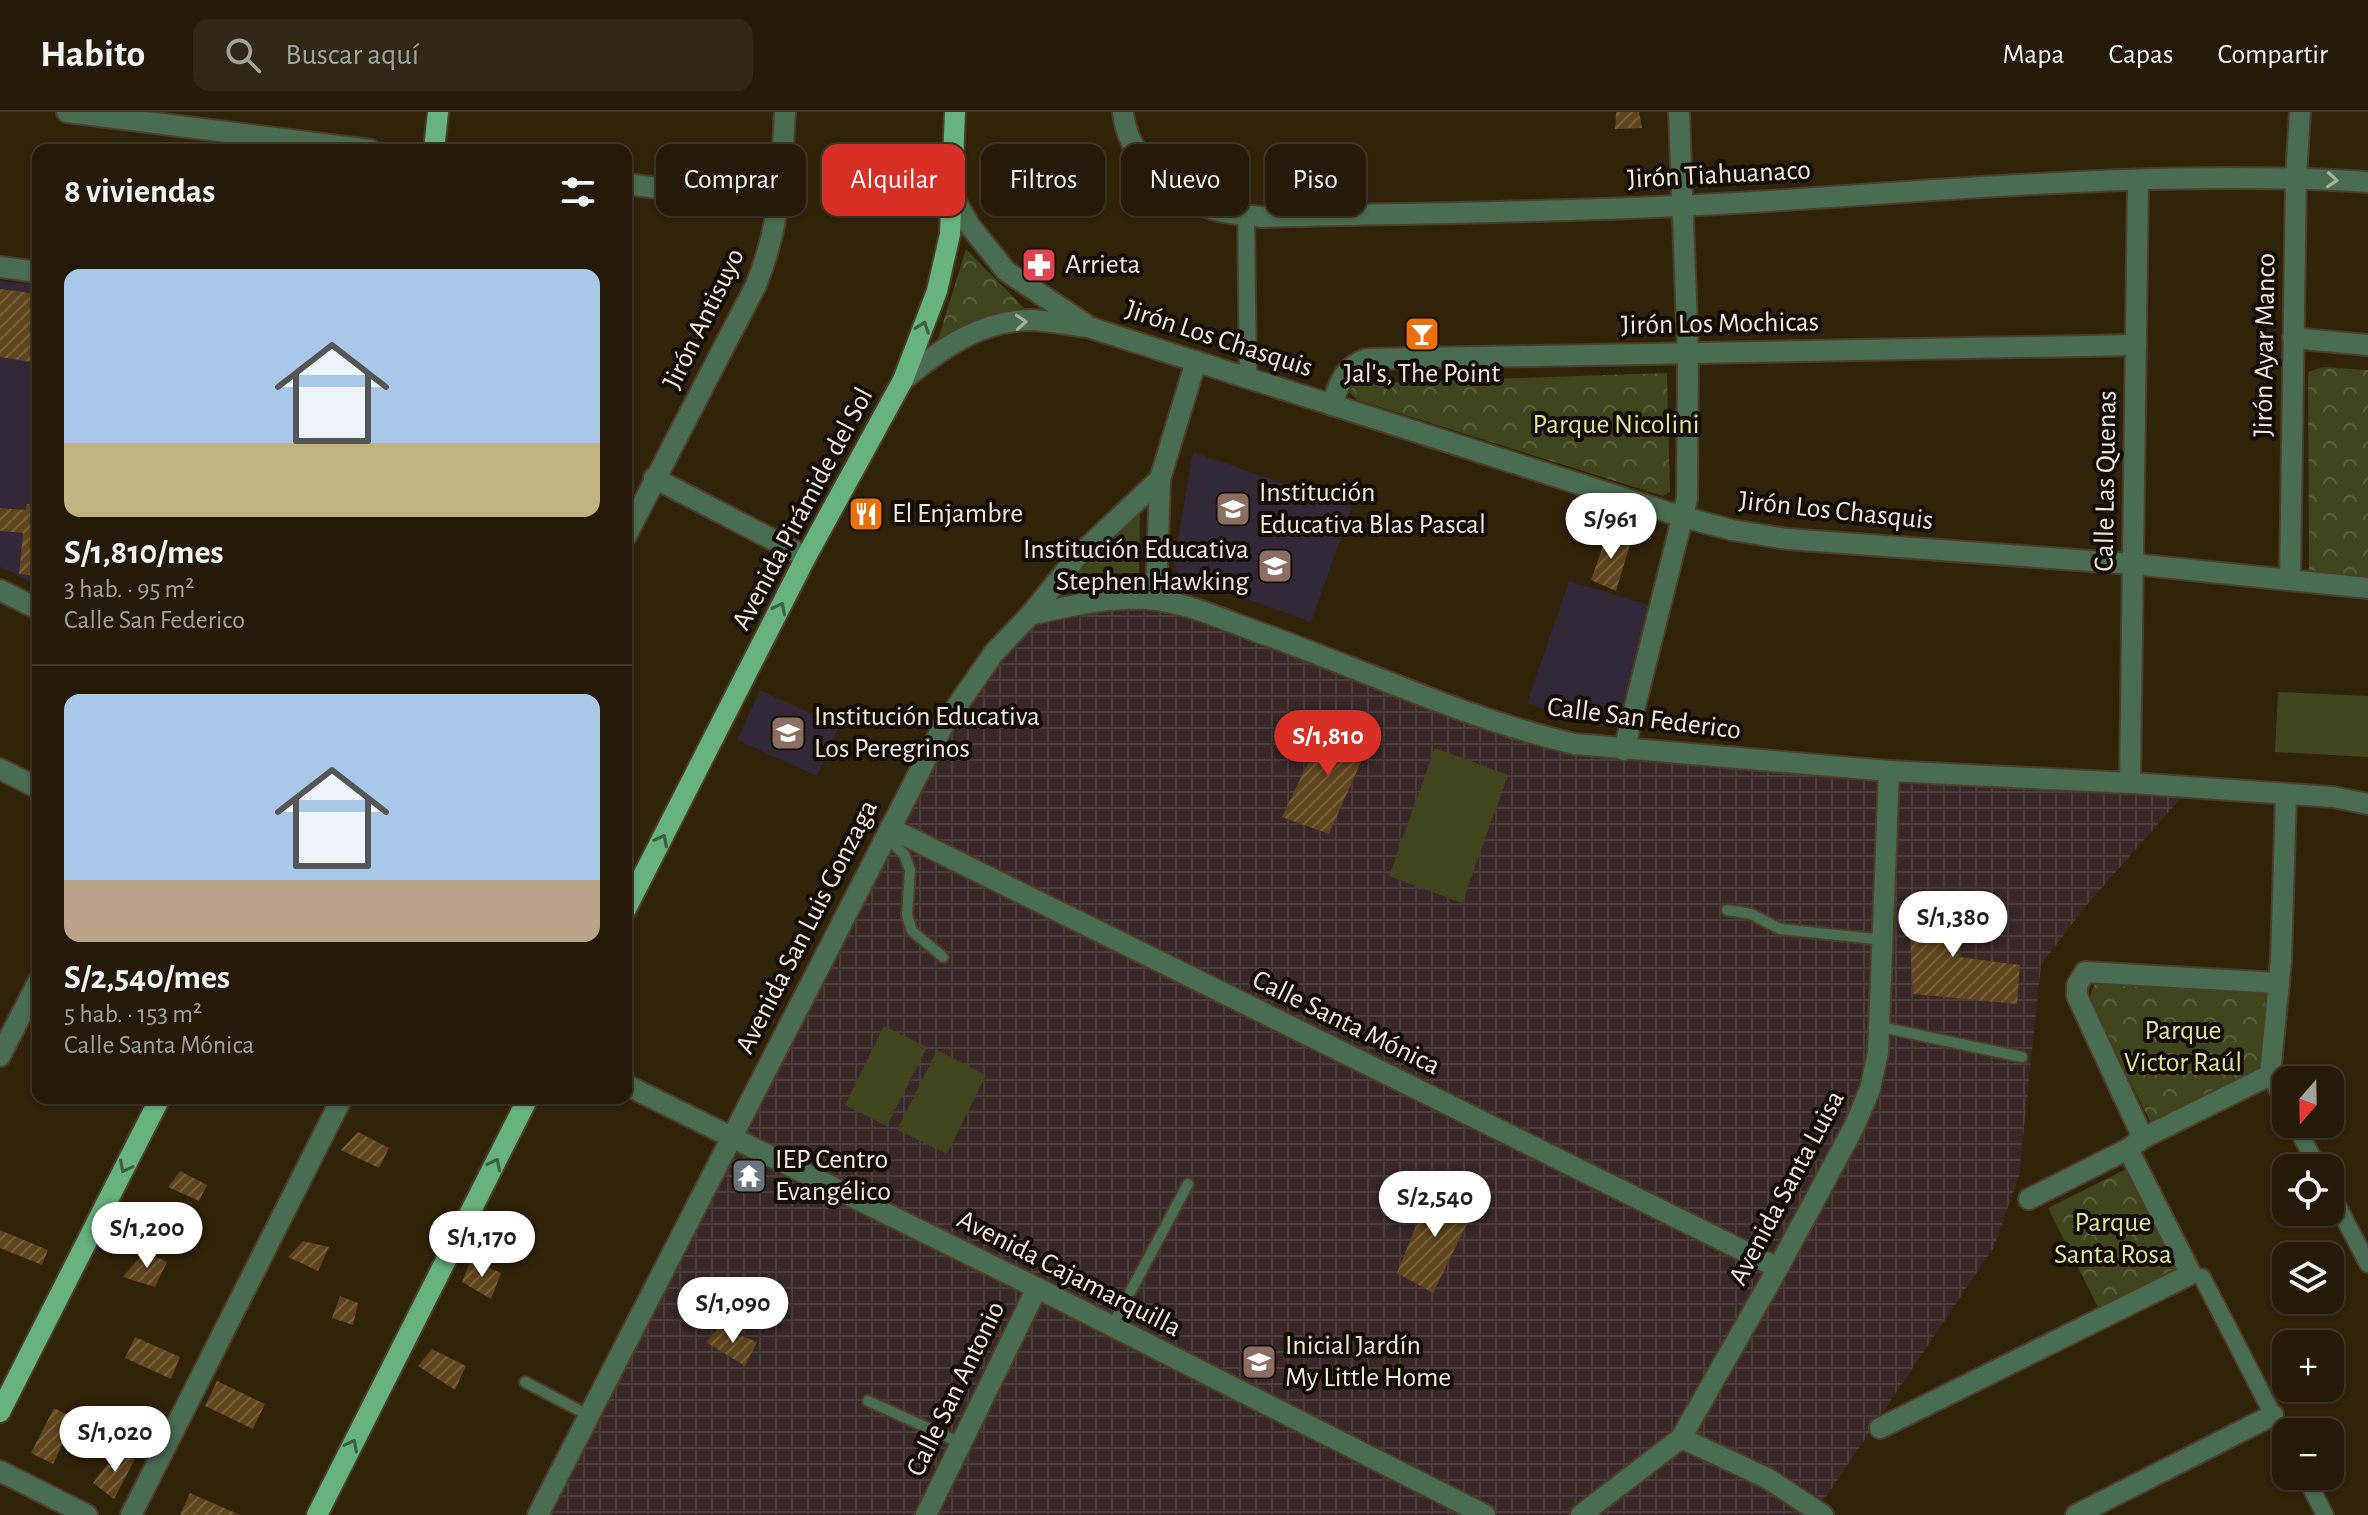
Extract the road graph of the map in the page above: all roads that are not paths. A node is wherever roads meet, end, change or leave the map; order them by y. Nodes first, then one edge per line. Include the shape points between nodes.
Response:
1 (67, 112) edge
2 (438, 112) edge
3 (785, 112) edge
4 (955, 112) edge
5 (1123, 112) edge
6 (1679, 112) edge
7 (2300, 112) edge
8 (322, 144) edge
9 (435, 144) edge
10 (783, 144) edge
11 (954, 144) edge
12 (1132, 144) edge
13 (2296, 177) junction
14 (2138, 180) junction
15 (2368, 182) edge
16 (632, 185) edge
17 (656, 188) edge
18 (1683, 207) junction
19 (1249, 215) edge
20 (777, 216) edge
21 (951, 216) edge
22 (964, 216) edge
23 (1246, 216) edge
24 (0, 267) edge
25 (32, 271) edge
26 (1088, 327) junction
27 (2293, 338) junction
28 (2136, 345) junction
29 (2368, 345) edge
30 (1688, 353) junction
31 (1196, 361) junction
32 (1248, 378) junction
33 (903, 380) junction
34 (1332, 405) junction
35 (654, 478) junction
36 (1160, 479) junction
37 (1683, 517) junction
38 (632, 524) edge
39 (806, 557) junction
40 (2133, 564) junction
41 (2290, 579) junction
42 (2368, 588) edge
43 (0, 590) edge
44 (1156, 600) junction
45 (32, 606) edge
46 (1030, 615) junction
47 (1624, 750) junction
48 (0, 769) edge
49 (1889, 771) junction
50 (2130, 783) junction
51 (32, 785) edge
52 (2286, 795) junction
53 (2368, 804) edge
54 (888, 832) junction
55 (632, 897) edge
56 (1727, 910) dead end
57 (1884, 940) junction
58 (943, 957) dead end
59 (2279, 983) junction
60 (32, 994) edge
61 (1881, 1027) junction
62 (0, 1056) edge
63 (2022, 1057) dead end
64 (2270, 1075) junction
65 (2272, 1079) edge
66 (632, 1088) edge
67 (157, 1104) edge
68 (339, 1104) edge
69 (525, 1104) edge
70 (730, 1138) junction
71 (2135, 1144) junction
72 (1188, 1184) dead end
73 (2029, 1199) dead end
74 (2344, 1218) edge
75 (2368, 1264) edge
76 (1778, 1268) junction
77 (2197, 1275) junction
78 (1037, 1288) junction
79 (1112, 1326) junction
80 (525, 1382) dead end
81 (868, 1401) dead end
82 (0, 1412) edge
83 (588, 1415) junction
84 (2273, 1415) junction
85 (2275, 1418) edge
86 (1880, 1428) dead end
87 (1681, 1438) junction
88 (961, 1443) junction
89 (0, 1471) edge
90 (2312, 1490) edge
91 (544, 1513) edge
92 (87, 1515) edge
93 (131, 1515) edge
94 (317, 1515) edge
95 (926, 1515) edge
96 (1485, 1515) edge
97 (1581, 1515) edge
98 (1823, 1515) edge
99 (2076, 1515) edge
100 (2325, 1515) edge

1 - 8 street
2 - 9 main road
3 - 10 street, Jirón Antisuyo
4 - 11 main road, Avenida Pirámide del Sol
5 - 12 street, Jirón Tiahuanaco
6 - 18 street
7 - 13 street, Jirón Ayar Manco
13 - 14 street, Jirón Tiahuanaco
13 -> 15 street, Jirón Tiahuanaco
13 - 27 street, Jirón Ayar Manco
14 - 18 street, Jirón Tiahuanaco
14 - 28 street, Calle Las Quenas
16 - 17 street
18 - 19 street, Jirón Tiahuanaco
18 - 30 street
20 - 35 street, Jirón Antisuyo via 756,285
33 -> 21 main road, Avenida Pirámide del Sol via 937,291
22 - 26 street, Jirón Los Chasquis via 1006,271
23 - 32 street
24 - 25 street
26 - 31 street, Jirón Los Chasquis
33 -> 26 street, Jirón Los Chasquis via 963,336 997,324 1031,320
27 - 29 street
27 - 41 street, Jirón Ayar Manco
28 - 30 street, Jirón Los Mochicas
28 - 40 street, Calle Las Quenas
30 - 34 street, Jirón Los Mochicas via 1367,359 1343,376
30 - 37 street
31 - 32 street, Jirón Los Chasquis
31 - 36 street, Avenida San Luis Gonzaga
32 - 34 street, Jirón Los Chasquis
33 - 39 main road, Avenida Pirámide del Sol
34 - 37 street, Jirón Los Chasquis
35 - 38 street, Jirón Antisuyo
35 - 39 street
36 - 44 street
36 - 46 street, Avenida San Luis Gonzaga via 1076,558
37 - 40 street, Jirón Los Chasquis via 1787,539
37 - 47 street
55 -> 39 main road, Avenida Pirámide del Sol
40 - 41 street, Jirón Los Chasquis
40 - 50 street, Calle Las Quenas
41 - 42 street, Jirón Los Chasquis
43 - 45 street
44 - 46 street, Calle San Federico via 1112,601
44 - 47 street, Calle San Federico via 1287,642 1528,733
46 - 54 street, Avenida San Luis Gonzaga via 994,653 943,726
47 - 49 street, Calle San Federico
48 - 51 street
49 - 50 street, Calle San Federico
49 - 57 street, Avenida Santa Luisa
50 - 52 street, Calle San Federico
52 - 53 street, Calle San Federico
52 - 59 street
54 - 58 lane via 910,870 907,915 912,931
54 - 70 street, Avenida San Luis Gonzaga
54 - 76 street, Calle Santa Mónica
56 - 57 lane via 1751,914 1780,929
57 - 61 street, Avenida Santa Luisa
59 - 64 street
59 - 71 street via 2085,972 2080,977 2077,996
60 - 62 street
61 - 63 lane
61 - 76 street, Avenida Santa Luisa via 1870,1089 1855,1125
64 - 65 street
64 - 71 street
66 - 70 street, Avenida Cajamarquilla
67 -> 82 main road
68 - 93 street
94 -> 69 main road
70 - 78 street, Avenida Cajamarquilla
70 - 83 street, Avenida San Luis Gonzaga
71 - 73 street
71 - 77 street
72 - 79 lane
74 - 75 street
76 - 87 street, Avenida Santa Luisa
77 - 84 street
77 - 86 street
78 - 79 street, Avenida Cajamarquilla
78 - 88 street, Calle San Antonio
79 - 96 street, Avenida Cajamarquilla
80 - 83 lane
81 - 88 lane
83 - 91 street, Avenida San Luis Gonzaga
84 - 85 street
84 - 99 street
87 - 97 street, Avenida Santa Luisa
87 - 98 street via 1767,1478
88 - 95 street, Calle San Antonio
89 - 92 street
90 - 100 street

